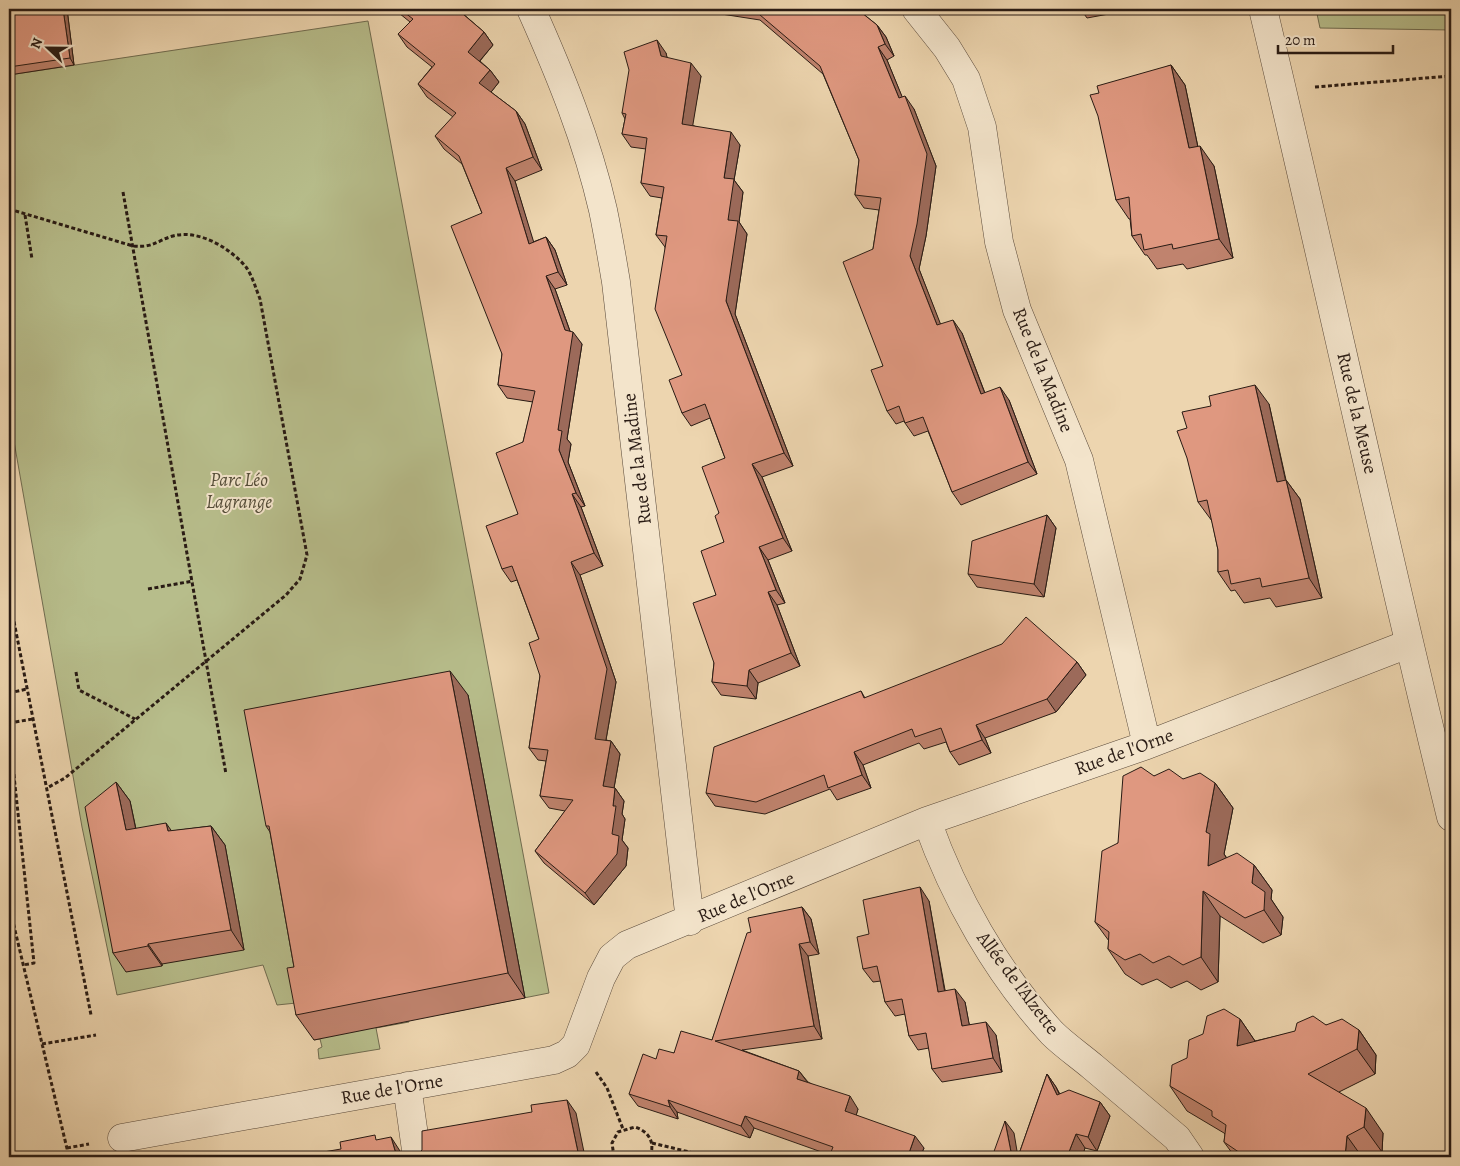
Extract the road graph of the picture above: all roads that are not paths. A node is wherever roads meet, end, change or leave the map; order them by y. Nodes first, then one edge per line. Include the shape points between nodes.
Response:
1 (531, 9) edge
2 (916, 9) edge
3 (1263, 9) edge
4 (1408, 644) junction
5 (1147, 745) junction
6 (1451, 817) edge
7 (927, 821) junction
8 (690, 921) junction
9 (407, 1086) junction
10 (122, 1138) dead end
11 (417, 1157) edge
12 (1190, 1157) edge

1 - 8 street, Rue de la Madine via 560,73 582,134 603,209 616,282
2 - 5 street, Rue de la Madine via 947,48 966,80 982,127 999,242 1017,310 1079,460
3 - 4 street, Rue de la Meuse
4 - 5 street, Rue de l'Orne
4 - 6 street, Rue de la Meuse
5 - 7 street, Rue de l'Orne
7 - 8 street, Rue de l'Orne
7 - 12 street, Allée de l'Alzette via 962,903 1027,1002 1053,1033 1177,1138
8 - 9 street, Rue de l'Orne via 627,945 612,957 576,1045 567,1054 554,1060
9 - 10 street, Rue de l'Orne
9 - 11 street

